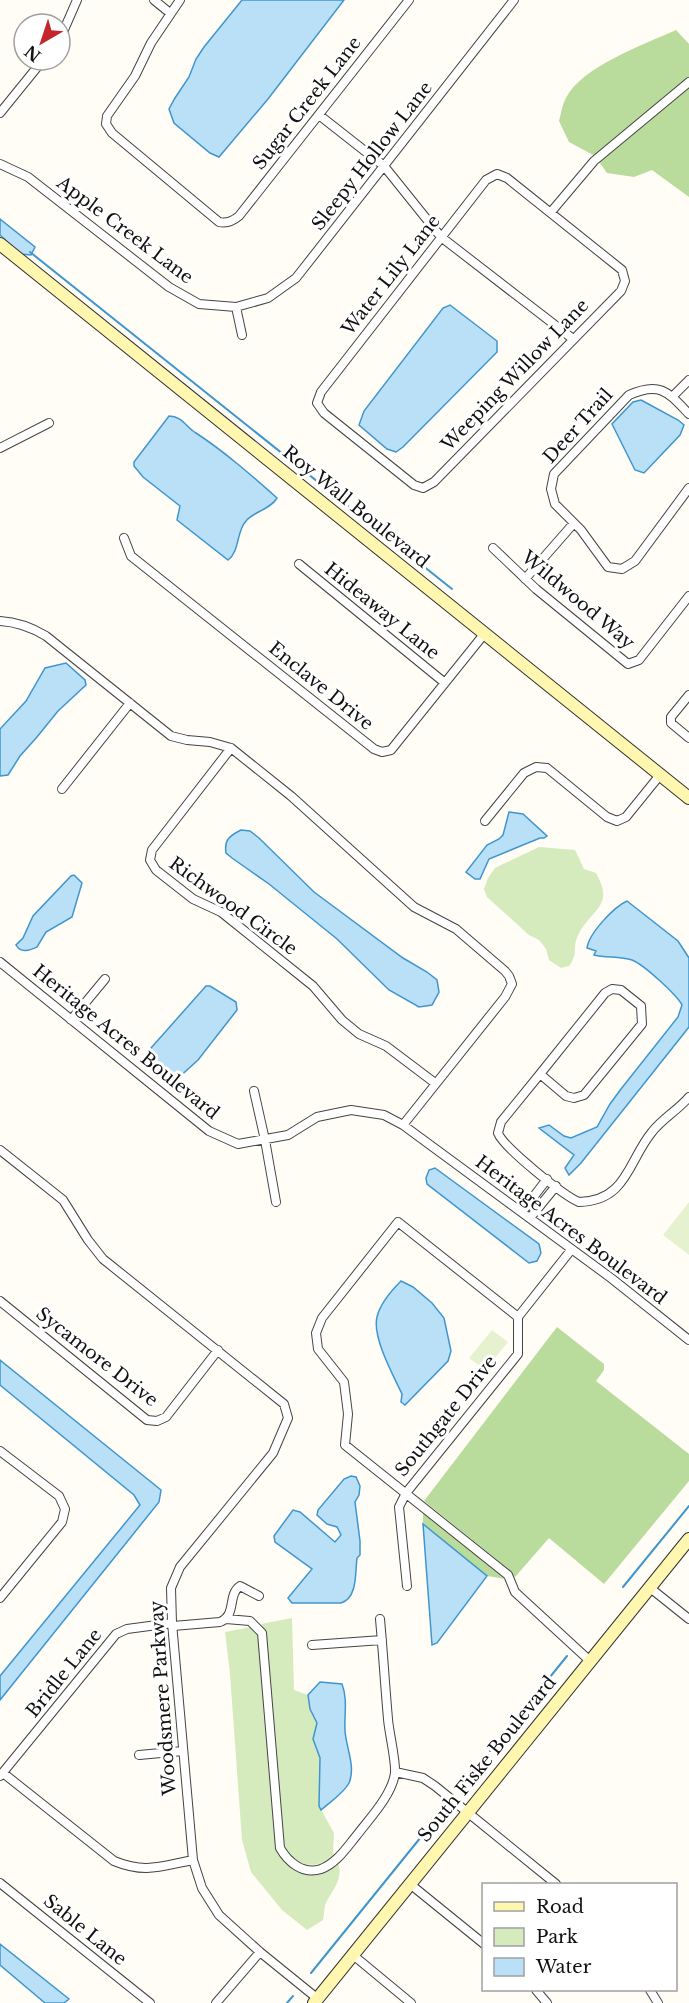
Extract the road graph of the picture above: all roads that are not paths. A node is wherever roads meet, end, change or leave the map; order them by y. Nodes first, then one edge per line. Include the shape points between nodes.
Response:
1 (154, 0) edge
2 (180, 0) edge
3 (409, 0) edge
4 (514, 0) edge
5 (170, 13) junction
6 (33, 72) edge
7 (689, 82) edge
8 (0, 113) edge
9 (319, 115) junction
10 (0, 164) edge
11 (384, 166) junction
12 (551, 212) junction
13 (441, 237) junction
14 (0, 244) edge
15 (236, 307) junction
16 (242, 335) dead end
17 (573, 339) junction
18 (689, 380) edge
19 (672, 397) junction
20 (689, 414) edge
21 (49, 423) dead end
22 (0, 448) edge
23 (423, 488) joint
24 (689, 488) edge
25 (574, 523) junction
26 (124, 538) dead end
27 (493, 548) dead end
28 (299, 564) dead end
29 (525, 579) junction
30 (689, 596) edge
31 (0, 621) edge
32 (485, 633) junction
33 (445, 683) junction
34 (689, 695) edge
35 (130, 703) junction
36 (687, 733) edge
37 (231, 748) junction
38 (660, 775) junction
39 (62, 789) dead end
40 (689, 798) edge
41 (485, 821) dead end
42 (0, 962) edge
43 (105, 979) dead end
44 (71, 1020) junction
45 (540, 1074) junction
46 (435, 1083) junction
47 (254, 1091) dead end
48 (689, 1097) edge
49 (404, 1125) junction
50 (265, 1140) junction
51 (0, 1150) edge
52 (547, 1179) junction
53 (556, 1186) junction
54 (276, 1202) dead end
55 (522, 1212) junction
56 (530, 1218) junction
57 (572, 1250) junction
58 (0, 1301) edge
59 (518, 1317) junction
60 (689, 1340) edge
61 (218, 1350) junction
62 (0, 1451) edge
63 (406, 1493) junction
64 (689, 1539) edge
65 (407, 1586) dead end
66 (650, 1587) junction
67 (260, 1596) dead end
68 (0, 1598) edge
69 (380, 1618) dead end
70 (226, 1619) junction
71 (689, 1619) edge
72 (172, 1624) junction
73 (382, 1640) junction
74 (312, 1645) dead end
75 (590, 1661) junction
76 (183, 1751) junction
77 (139, 1755) dead end
78 (395, 1772) junction
79 (1, 1775) edge
80 (467, 1812) junction
81 (193, 1860) junction
82 (0, 1883) edge
83 (555, 1883) edge
84 (410, 1884) junction
85 (482, 1943) edge
86 (260, 1952) junction
87 (353, 1955) junction
88 (538, 1991) edge
89 (316, 2001) edge
90 (150, 2003) edge
91 (216, 2003) edge
92 (411, 2003) edge
93 (547, 2003) edge

1 - 5 street
2 - 5 street
3 - 9 street, Sugar Creek Lane
4 - 11 street, Sleepy Hollow Lane
5 - 9 street, Sugar Creek Lane via 135,76 106,116 106,124 219,222 239,216
6 - 8 street
7 - 12 street via 594,161
9 - 11 street
10 - 15 street, Apple Creek Lane via 28,177 169,287 199,304
11 - 13 street
11 - 15 street, Sleepy Hollow Lane via 296,278 268,298
12 - 13 street, Water Lily Lane via 497,174 486,180
12 - 17 street, Weeping Willow Lane via 622,270 626,280 621,291
13 - 17 street
13 - 23 street, Water Lily Lane via 321,392 317,403 324,413 414,485
14 - 32 street, Roy Wall Boulevard
15 - 16 street
17 - 23 street, Weeping Willow Lane via 434,482
18 - 19 street
19 - 20 street
19 - 25 street, Deer Trail via 657,388 644,388 629,395 554,474 551,489 555,504
21 - 22 street
24 - 25 street, Deer Trail via 635,561 622,568 609,567
25 - 29 street
26 - 33 street, Enclave Drive via 131,556 374,749 391,750
27 - 29 street, Wildwood Way
28 - 33 street, Hideaway Lane
29 - 30 street, Wildwood Way via 628,664 639,660
31 - 35 street via 31,627 46,636
32 - 33 street, Enclave Drive
32 - 38 street, Roy Wall Boulevard
34 - 36 street via 671,717 671,723
35 - 37 street via 171,736
35 - 39 street
37 - 46 street via 291,796 414,907 456,929 510,976 512,984 505,997
37 - 46 street, Richwood Circle via 152,850 150,860 156,870 193,899 221,912 295,971 359,1034 386,1046
38 - 40 street, Roy Wall Boulevard
38 - 41 street via 626,817 616,821 547,768 536,766 525,773
42 - 44 street, Heritage Acres Boulevard
43 - 44 street
44 - 50 street, Heritage Acres Boulevard via 209,1131 238,1144
45 - 45 street via 605,993 621,990 641,1006 642,1024 584,1095 566,1096
45 - 52 street via 501,1122 498,1133 504,1144
46 - 49 street
47 - 50 street
48 - 53 street via 653,1130 627,1176 611,1192 579,1202
49 - 50 street, Heritage Acres Boulevard via 384,1115 351,1110 317,1117 288,1135
49 - 55 street, Heritage Acres Boulevard
50 - 54 street
51 - 61 street, Woodsmere Parkway via 63,1200 103,1259
52 - 53 street
52 - 55 street
53 - 56 street
55 - 56 street, Heritage Acres Boulevard
56 - 57 street, Heritage Acres Boulevard
57 - 59 street
57 - 60 street, Heritage Acres Boulevard
58 - 61 street, Sycamore Drive via 147,1420 166,1417
59 - 63 street, Southgate Drive via 518,1354
59 - 63 street via 398,1222 322,1318 316,1333 318,1349 344,1382 348,1414 345,1445
61 - 72 street, Woodsmere Parkway via 284,1404 288,1418 273,1453 180,1567 171,1588
62 - 68 street via 59,1496 65,1509 62,1522
63 - 65 street, Southgate Drive via 399,1507
63 - 75 street via 508,1575 515,1592
64 - 66 street, South Fiske Boulevard
66 - 71 street
66 - 75 street, South Fiske Boulevard
67 - 70 street via 245,1587 237,1588
69 - 73 street
70 - 72 street, Bridle Lane
70 - 78 street via 250,1621 262,1633 280,1848 290,1862 316,1870 332,1863 389,1790
72 - 76 street, Woodsmere Parkway
72 - 79 street, Bridle Lane via 116,1634
73 - 74 street
73 - 78 street
75 - 80 street, South Fiske Boulevard
76 - 77 street
76 - 81 street, Woodsmere Parkway
78 - 80 street via 423,1778
79 - 81 street via 114,1861 146,1869
80 - 83 street
80 - 84 street, South Fiske Boulevard
81 - 86 street, Woodsmere Parkway via 202,1888 219,1916
82 - 90 street, Sable Lane
84 - 85 street
84 - 87 street, South Fiske Boulevard
86 - 89 street, Woodsmere Parkway
86 - 91 street
87 - 89 street, South Fiske Boulevard
87 - 92 street
88 - 93 street

